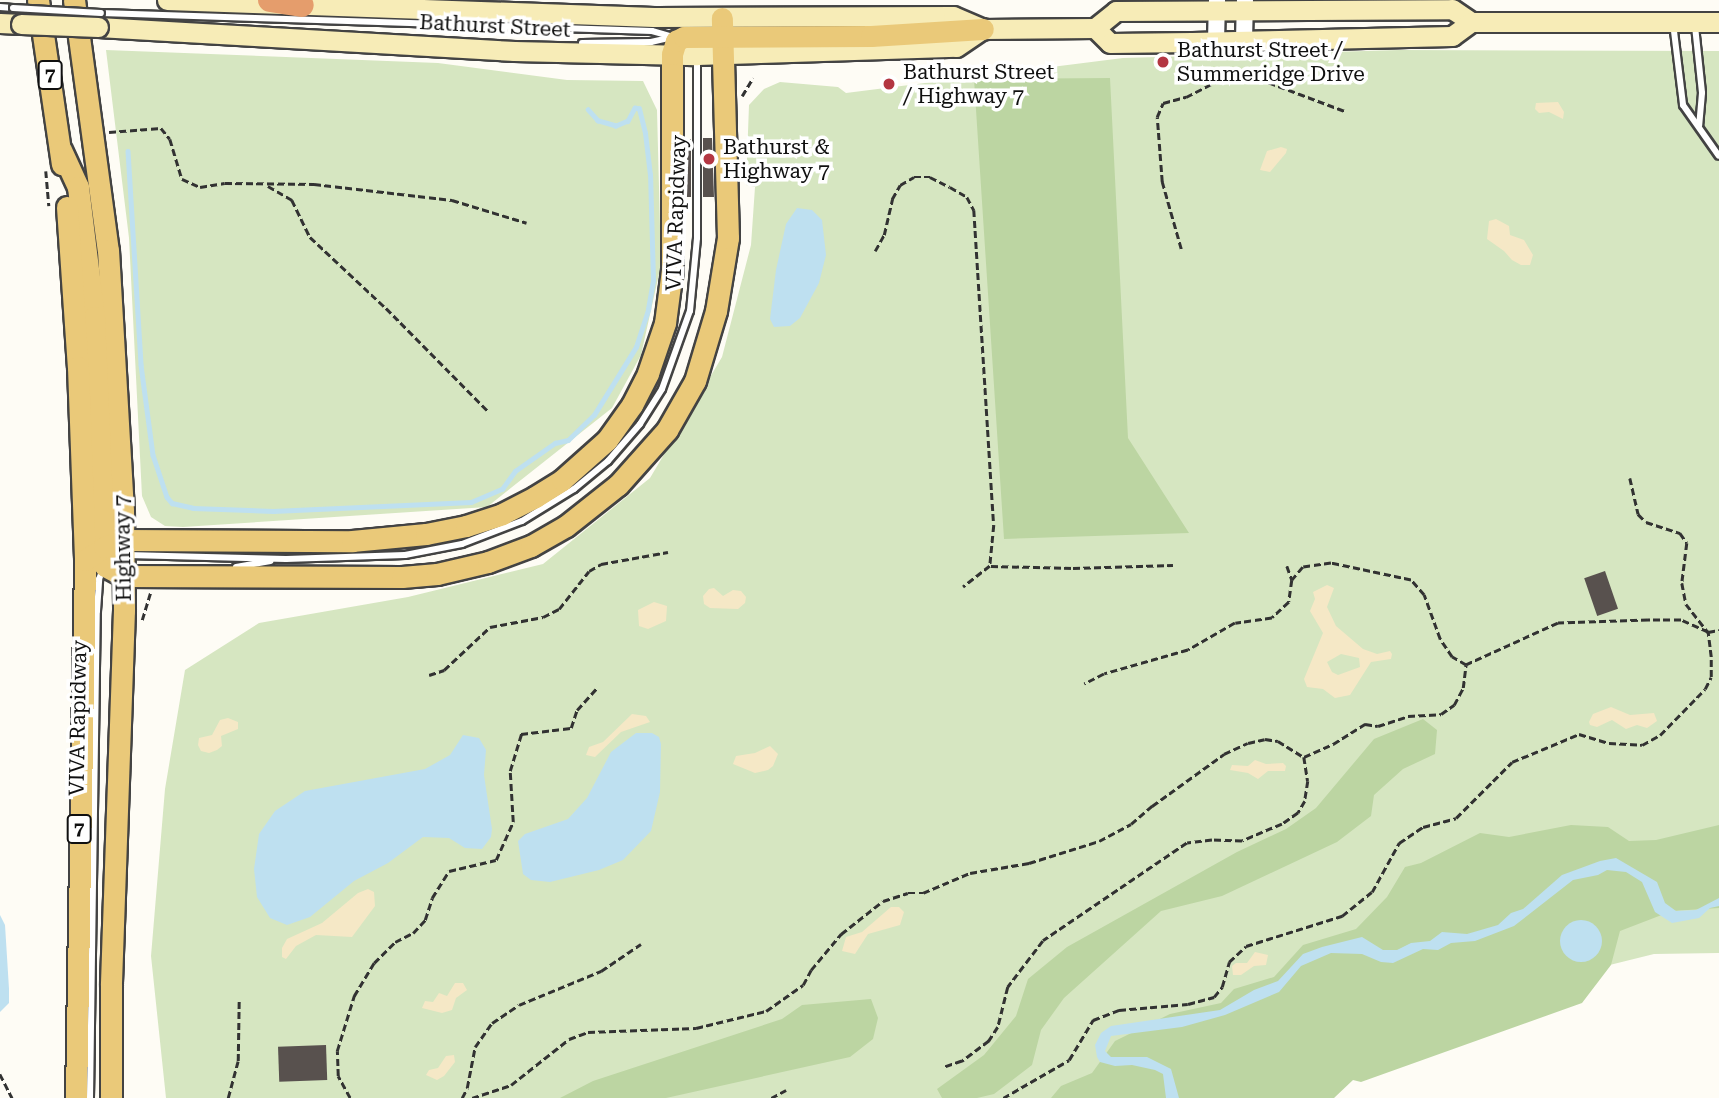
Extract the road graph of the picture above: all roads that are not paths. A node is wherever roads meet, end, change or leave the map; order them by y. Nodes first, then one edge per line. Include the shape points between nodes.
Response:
1 (38, 0) edge
2 (74, 0) edge
3 (167, 0) edge
4 (270, 0) edge
5 (302, 5) junction
6 (1217, 6) edge
7 (1244, 6) edge
8 (0, 7) edge
9 (17, 16) junction
10 (99, 20) junction
11 (1471, 22) junction
12 (1673, 22) junction
13 (1695, 22) junction
14 (1719, 22) edge
15 (0, 23) edge
16 (1095, 28) junction
17 (983, 29) joint
18 (723, 36) junction
19 (1244, 40) junction
20 (1216, 41) junction
21 (675, 43) junction
22 (697, 55) junction
23 (1699, 125) junction
24 (1719, 156) edge
25 (108, 553) junction
26 (286, 559) junction
27 (124, 576) junction
28 (218, 577) junction
29 (76, 1098) edge
30 (90, 1098) edge
31 (111, 1098) edge

1 - 25 main road, 7 via 61,150 78,187 90,282
2 - 25 main road, Highway 7 / 7 via 108,250
3 - 5 main road, Bathurst Street
4 - 5 highway
5 - 18 main road, Bathurst Street
6 - 7 main road
6 - 16 main road via 1116,11
6 - 20 street
7 - 11 main road via 1452,9
7 - 19 street
8 - 9 lane
9 - 10 main road, Bathurst Street, bridge
9 - 15 main road, Bathurst Street
10 - 21 main road, Bathurst Street via 514,51
10 - 21 lane via 652,31
11 - 12 main road
11 - 19 main road via 1452,36
12 - 13 main road
12 - 23 lane via 1683,105
13 - 14 main road
13 - 23 lane via 1702,93
16 - 17 main road
16 - 20 main road via 1110,43
17 - 18 main road via 871,36
18 - 21 main road
18 - 22 main road, Bathurst Street
18 - 28 main road via 728,238 716,311 695,382 667,430 618,485 566,526 531,546 437,574
19 - 20 main road
21 - 22 main road, Bathurst Street
21 - 25 main road via 673,270 665,323 632,405 584,462 502,514 426,534
22 - 26 lane, VIVA Rapidway via 697,238 692,298 679,349 640,424 608,461 574,489 522,521 462,544 405,555
23 - 24 lane
25 - 26 lane, VIVA Rapidway
25 - 27 main road
25 - 29 main road, Highway 7 / 7
25 - 30 lane, VIVA Rapidway via 99,579 97,611
26 - 28 lane, VIVA Rapidway via 237,566
27 - 28 main road
27 - 31 main road, Highway 7 / 7

